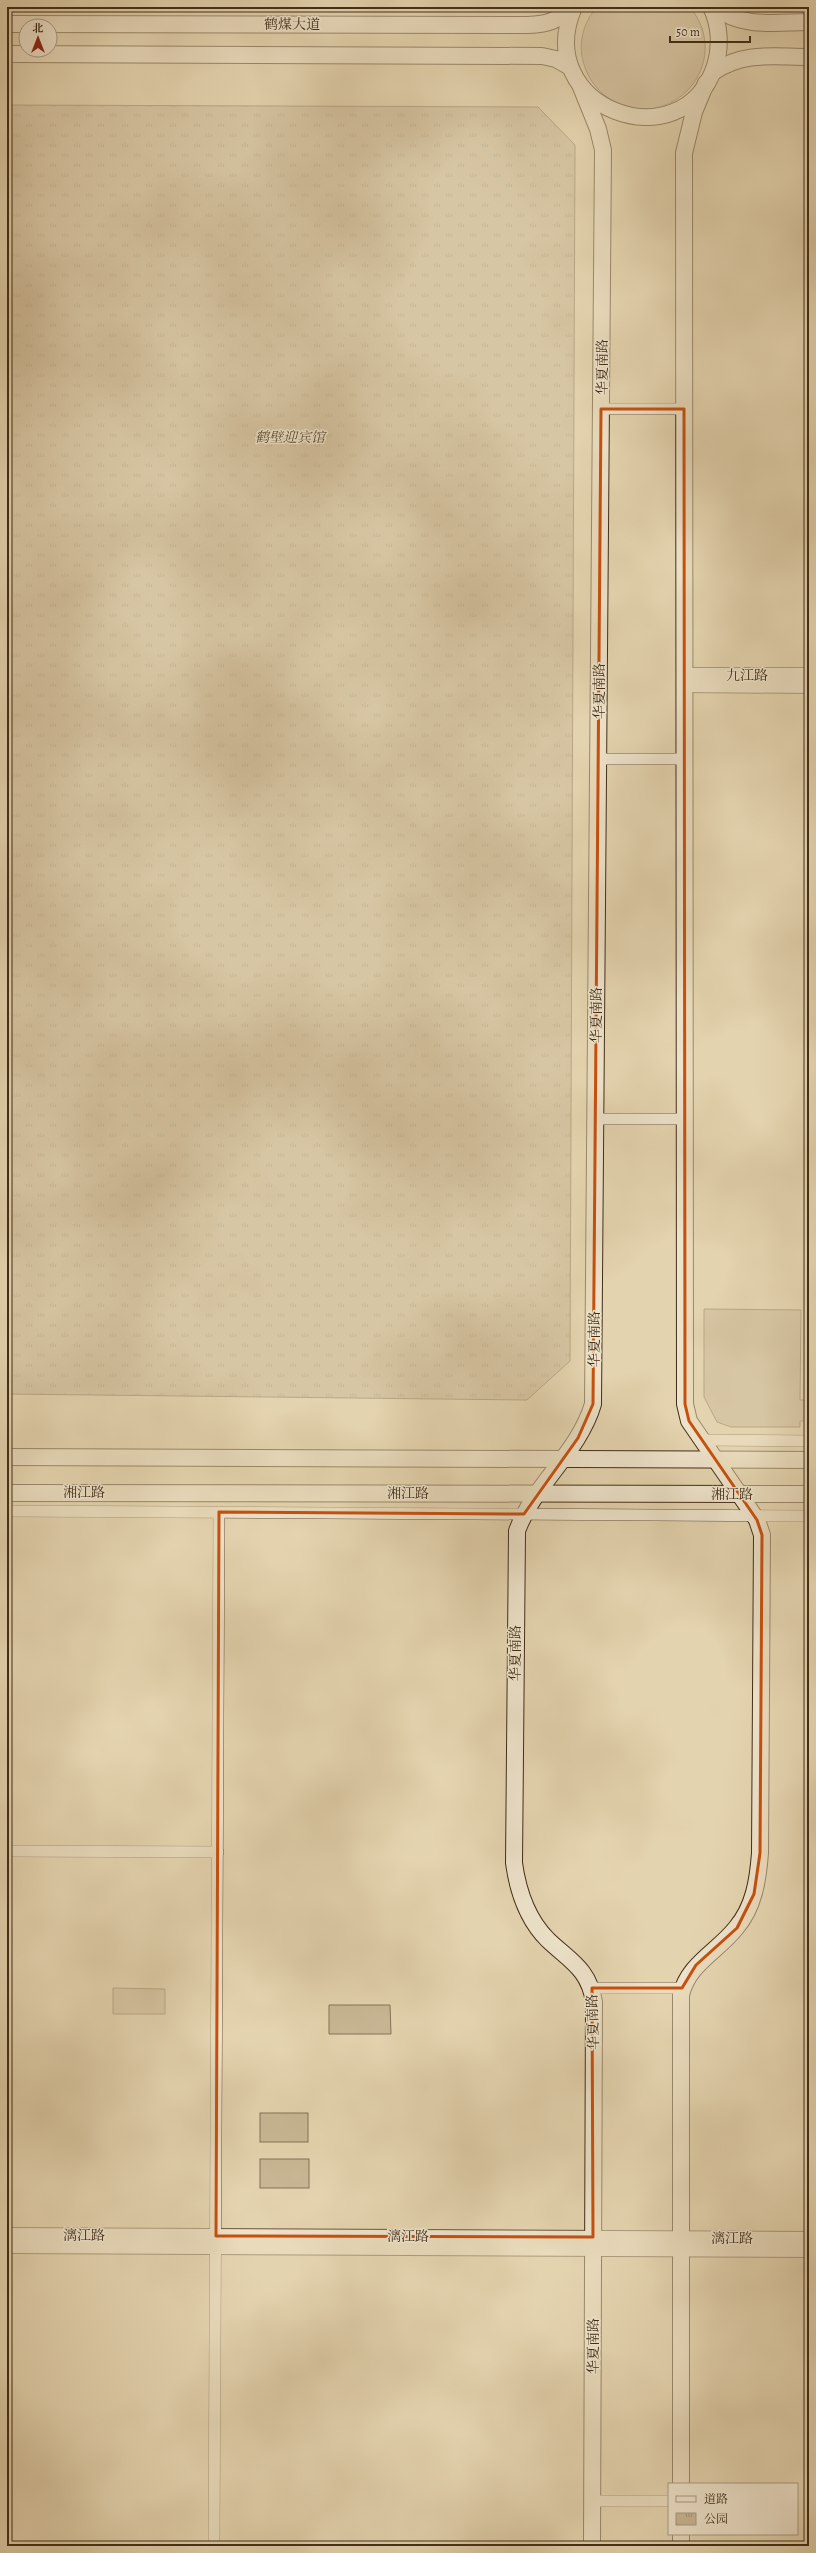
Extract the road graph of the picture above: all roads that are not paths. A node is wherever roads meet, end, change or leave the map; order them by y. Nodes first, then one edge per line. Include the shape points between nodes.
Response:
1 (573, 7) edge
2 (711, 7) edge
3 (716, 7) edge
4 (809, 22) edge
5 (7, 24) edge
6 (7, 54) edge
7 (809, 57) edge
8 (570, 68) junction
9 (710, 78) junction
10 (581, 87) junction
11 (601, 409) junction
12 (684, 410) junction
13 (809, 675) edge
14 (684, 680) junction
15 (809, 686) edge
16 (598, 759) junction
17 (684, 759) junction
18 (596, 1119) junction
19 (685, 1119) junction
20 (702, 1440) junction
21 (809, 1441) edge
22 (7, 1457) edge
23 (563, 1459) junction
24 (716, 1460) junction
25 (809, 1460) edge
26 (7, 1493) edge
27 (539, 1494) junction
28 (739, 1494) junction
29 (809, 1494) edge
30 (7, 1511) edge
31 (219, 1512) junction
32 (525, 1514) junction
33 (754, 1516) junction
34 (809, 1516) edge
35 (7, 1851) edge
36 (218, 1852) junction
37 (592, 1988) junction
38 (682, 1988) junction
39 (7, 2235) edge
40 (809, 2239) edge
41 (216, 2241) junction
42 (593, 2243) junction
43 (681, 2243) junction
44 (7, 2246) edge
45 (809, 2250) edge
46 (681, 2483) edge
47 (592, 2501) junction
48 (668, 2501) edge
49 (681, 2535) edge
50 (214, 2546) edge
51 (592, 2546) edge
52 (681, 2546) edge

1 - 5 main road, 鹤煤大道 via 547,24 528,25
1 - 8 main road, 鹤煤大道 via 566,42
2 - 9 main road, 鹤煤大道 via 719,34 719,47
3 - 4 main road via 724,14 746,22
6 - 8 main road via 542,56 556,59
7 - 9 main road, 鹤煤大道 via 745,57 729,61
8 - 10 main road, 鹤煤大道
9 - 10 main road, 鹤煤大道 via 689,102 677,109 653,117 640,118 614,113 603,107
9 - 12 main road via 694,112 684,153
10 - 11 main road, 华夏南路 via 598,129 603,150
11 - 12 street
11 - 16 main road, 华夏南路
12 - 14 main road
13 - 14 street, 九江路
14 - 15 street, 九江路
14 - 17 main road
16 - 17 street
16 - 18 main road, 华夏南路
17 - 19 main road
18 - 19 street
18 - 23 main road, 华夏南路 via 593,1404 589,1418
19 - 20 main road via 685,1404 689,1421
20 - 21 street
20 - 24 main road
22 - 23 main road
23 - 24 main road
23 - 27 main road, 华夏南路
24 - 25 main road
24 - 28 main road
26 - 27 main road, 湘江路
27 - 28 main road, 湘江路
27 - 32 main road, 华夏南路
28 - 29 main road, 湘江路
28 - 33 main road
30 - 31 street
31 - 32 street
31 - 36 street
32 - 33 street
32 - 37 main road, 华夏南路 via 516,1531 514,1863 517,1882 531,1919 548,1940 585,1974
33 - 34 street
33 - 38 main road via 762,1536 758,1878 749,1906 737,1928 696,1965
35 - 36 street
36 - 41 street
37 - 38 street
37 - 42 main road, 华夏南路
38 - 43 main road
39 - 41 street, 漓江路
40 - 43 street, 漓江路
41 - 42 street, 漓江路
41 - 44 street, 漓江路
41 - 50 street
42 - 43 street, 漓江路
42 - 47 main road, 华夏南路
43 - 45 street, 漓江路
43 - 46 main road
47 - 48 street
47 - 51 main road, 华夏南路
49 - 52 main road

